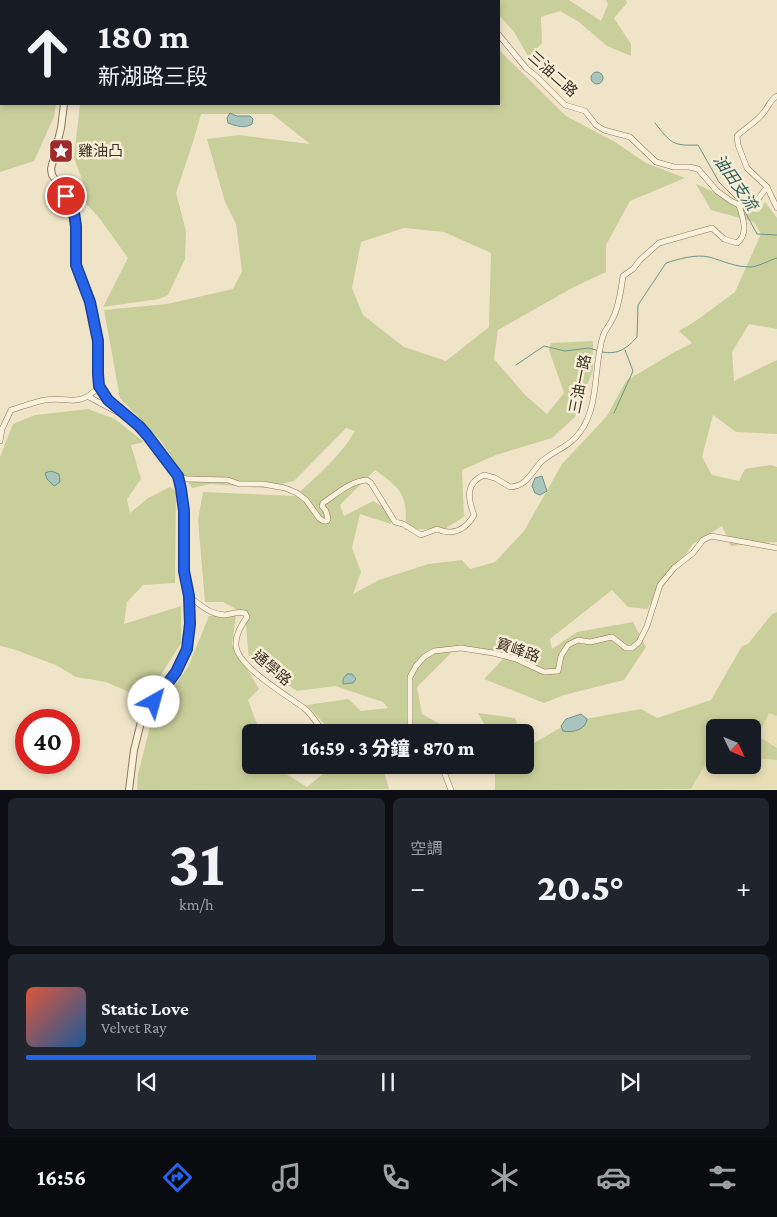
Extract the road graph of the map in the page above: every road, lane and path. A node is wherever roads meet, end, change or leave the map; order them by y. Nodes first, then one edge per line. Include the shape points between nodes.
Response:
1 (500, 36) edge
2 (777, 96) edge
3 (64, 105) edge
4 (767, 187) junction
5 (739, 205) junction
6 (777, 208) edge
7 (99, 386) junction
8 (89, 397) junction
9 (132, 420) junction
10 (0, 441) edge
11 (178, 476) junction
12 (777, 548) edge
13 (189, 596) junction
14 (318, 724) edge
15 (410, 724) edge
16 (445, 774) edge
17 (130, 790) edge
18 (451, 790) edge

1 - 5 street, 三油二路 via 526,68 565,105 585,111 604,130 630,137 656,162 698,169 717,191
2 - 4 street via 757,120 737,136 747,168
3 - 7 street via 52,175 74,213 76,265 94,317
4 - 5 street, 三油二路 via 753,206
4 - 6 street
5 - 11 street, 三油一路 via 744,222 742,240 737,243 724,239 712,228 663,241 623,276 617,309 603,336 588,417 580,433 543,460 523,484 510,487 495,478 481,476 468,493 474,515 458,531 446,533 437,529 421,534 396,522 367,480 347,486 324,504 328,519 323,521 306,500 285,488
7 - 8 street
7 - 9 street via 108,400
8 - 9 street
8 - 10 street via 73,401 46,400 11,410
9 - 11 street
11 - 13 street via 184,511 185,581
12 - 15 street, 寶峰路 via 711,536 702,540 660,585 639,642 632,648 626,648 612,637 590,642 578,640 568,645 561,656 558,671 544,672 493,653 461,648 434,651 424,657 410,678
13 - 14 street, 通學路 via 212,613 245,612 247,617 237,636 236,648 243,660 273,687 306,709
13 - 17 street via 187,649 171,680 141,722
16 - 18 street

